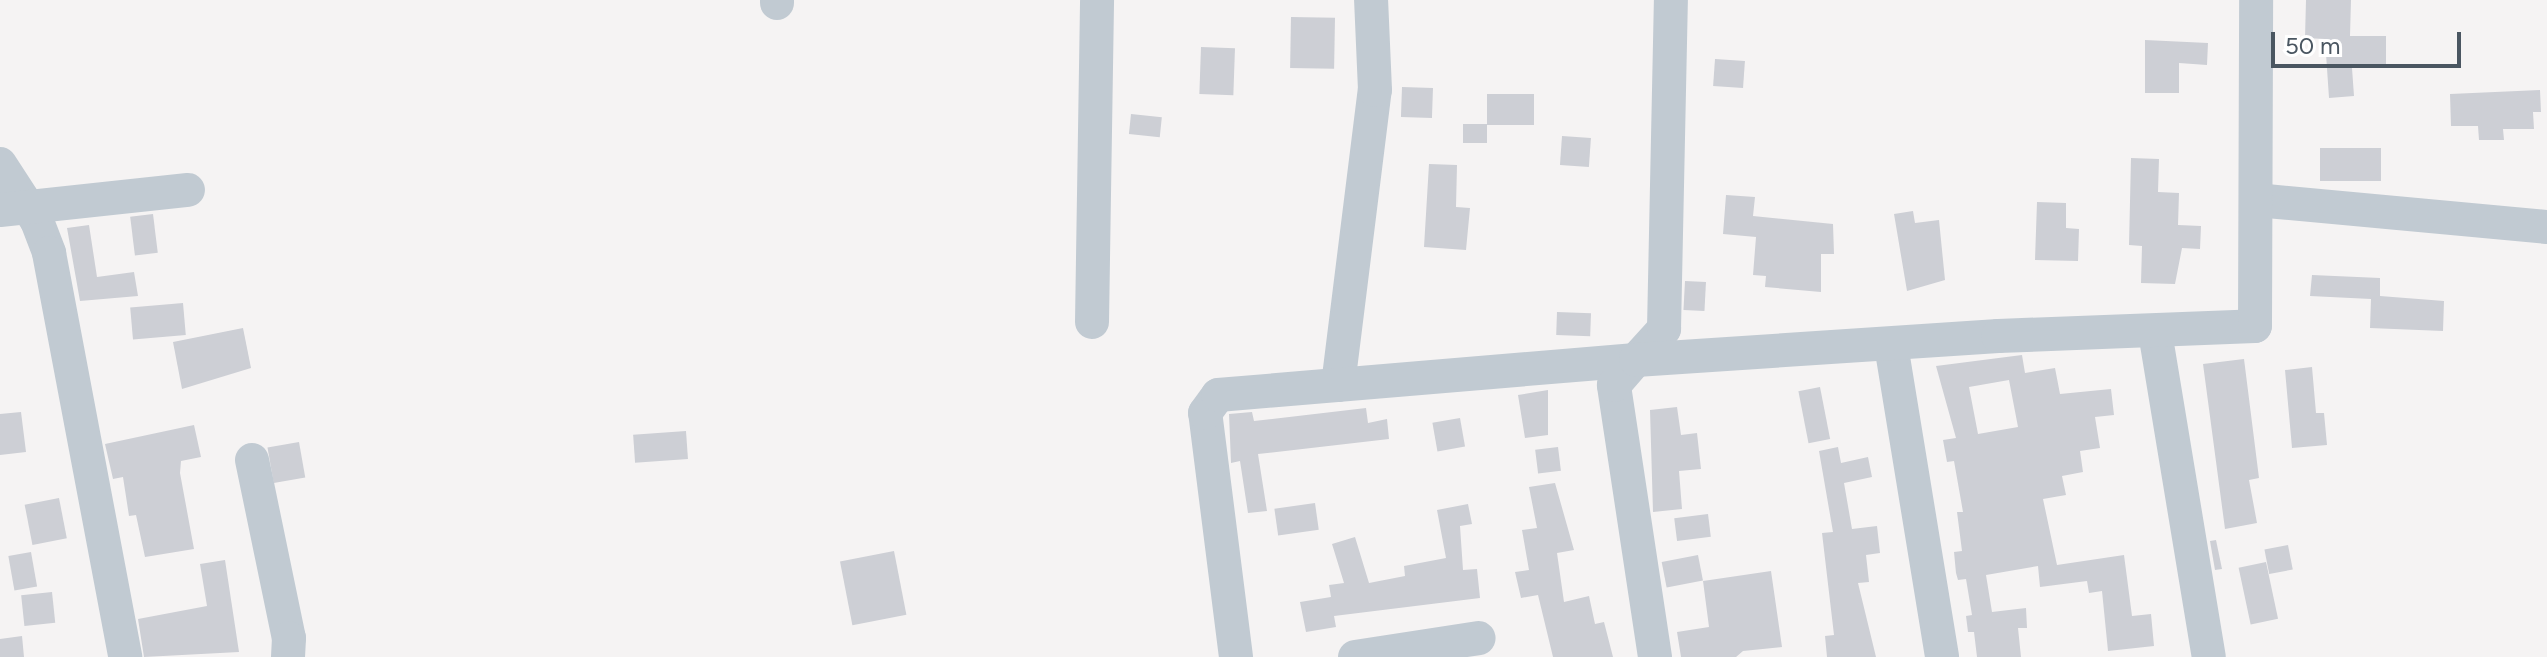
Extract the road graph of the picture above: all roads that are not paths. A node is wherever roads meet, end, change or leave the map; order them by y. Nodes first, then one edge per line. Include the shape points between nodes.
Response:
1 (1097, 0) edge
2 (1371, 0) edge
3 (1671, 0) edge
4 (2256, 0) edge
5 (0, 164) edge
6 (188, 190) dead end
7 (2256, 200) junction
8 (15, 209) edge
9 (2547, 227) edge
10 (1092, 322) dead end
11 (2155, 332) junction
12 (1891, 345) junction
13 (1636, 360) junction
14 (1338, 385) junction
15 (252, 460) dead end
16 (1479, 638) dead end
17 (125, 657) edge
18 (288, 657) edge
19 (1236, 657) edge
20 (1355, 657) edge
21 (1655, 657) edge
22 (1942, 657) edge
23 (2209, 657) edge

1 - 10 street
2 - 14 street via 1375,90
3 - 13 street via 1664,329
4 - 7 street
5 - 8 street
6 - 8 street
7 - 9 street
7 - 11 street via 2255,326
8 - 17 street via 49,253
11 - 12 street
11 - 23 street
12 - 13 street
12 - 22 street
13 - 14 street
13 - 21 street via 1614,385
14 - 19 street via 1218,395 1205,413
15 - 18 street via 289,638
16 - 20 street

